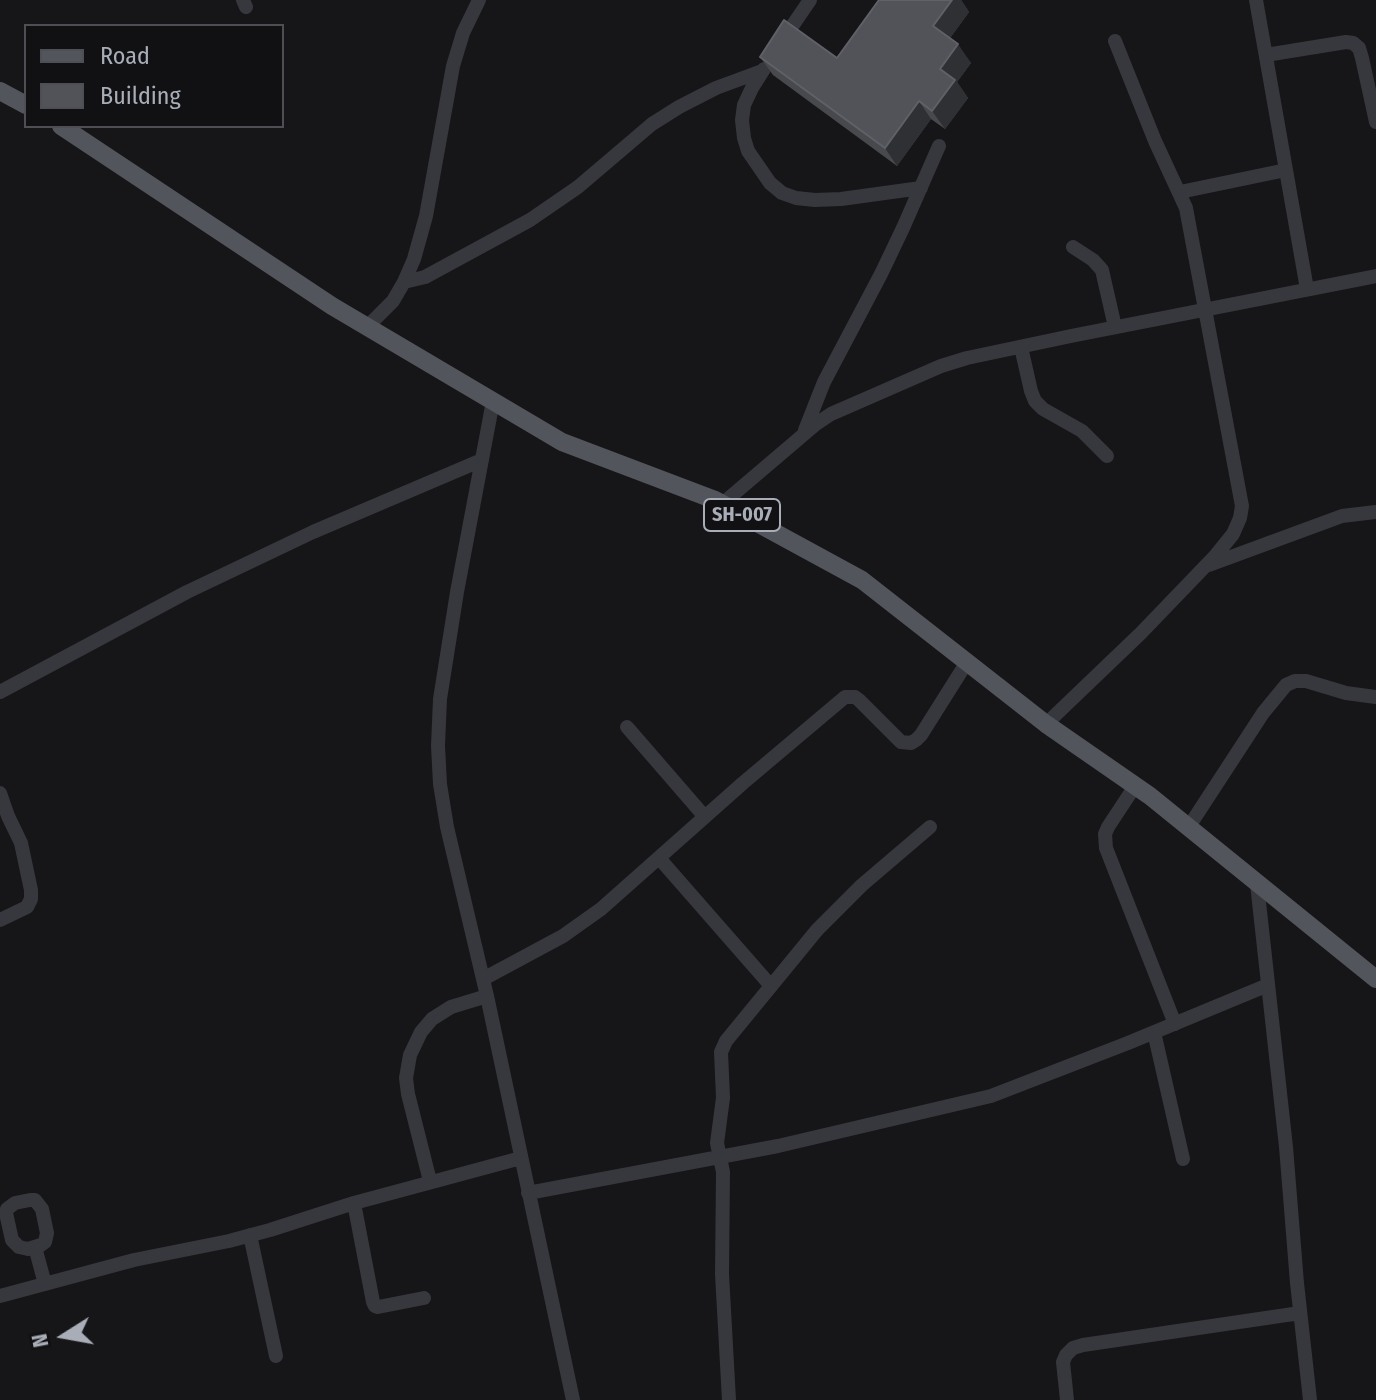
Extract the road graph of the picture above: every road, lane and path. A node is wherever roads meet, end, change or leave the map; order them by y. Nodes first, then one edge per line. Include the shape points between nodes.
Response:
1 (479, 0) edge
2 (810, 0) edge
3 (1256, 0) edge
4 (1115, 41) dead end
5 (1266, 55) junction
6 (769, 60) junction
7 (0, 91) edge
8 (24, 104) edge
9 (1376, 122) edge
10 (64, 128) edge
11 (939, 146) dead end
12 (1286, 170) junction
13 (921, 188) junction
14 (1180, 192) junction
15 (1073, 247) dead end
16 (1376, 276) edge
17 (404, 282) junction
18 (1307, 289) junction
19 (1206, 309) junction
20 (367, 327) junction
21 (1115, 327) junction
22 (1021, 347) junction
23 (493, 401) junction
24 (804, 434) junction
25 (1107, 456) dead end
26 (482, 460) junction
27 (722, 504) junction
28 (1376, 512) edge
29 (1206, 566) junction
30 (967, 662) junction
31 (0, 692) edge
32 (1373, 701) edge
33 (1046, 724) junction
34 (627, 727) dead end
35 (1135, 786) junction
36 (0, 793) edge
37 (705, 817) junction
38 (4, 818) edge
39 (930, 827) dead end
40 (1188, 828) junction
41 (659, 858) junction
42 (1257, 884) junction
43 (0, 920) edge
44 (483, 979) junction
45 (1376, 979) edge
46 (1268, 985) junction
47 (771, 986) junction
48 (487, 996) junction
49 (1175, 1024) junction
50 (1154, 1032) junction
51 (521, 1158) junction
52 (720, 1158) junction
53 (1183, 1159) dead end
54 (430, 1181) junction
55 (528, 1193) junction
56 (354, 1203) junction
57 (250, 1235) junction
58 (35, 1247) dead end
59 (45, 1284) junction
60 (0, 1296) edge
61 (424, 1298) dead end
62 (1300, 1313) junction
63 (276, 1356) dead end
64 (573, 1400) edge
65 (729, 1400) edge
66 (1067, 1400) edge
67 (1310, 1400) edge

1 - 17 street via 453,66 426,216
2 - 6 street
3 - 5 street
4 - 14 street
5 - 9 street via 1353,43 1362,58
5 - 12 street
6 - 13 street via 744,105 742,120 748,151 770,183 782,193 815,200
6 - 17 street via 652,124 530,220 425,277
7 - 8 main road
10 - 20 main road, SH-007
11 - 13 street
12 - 14 street
12 - 18 street
13 - 24 street via 824,382
14 - 19 street
15 - 21 street via 1102,270
16 - 18 street
17 - 20 street
18 - 19 street
19 - 21 street
19 - 29 street via 1242,506 1233,534
20 - 23 main road, SH-007
21 - 22 street
22 - 24 street via 941,366 831,414
22 - 25 street via 1035,401 1082,431
23 - 26 street
23 - 27 main road, SH-007 via 562,442
24 - 27 street
26 - 31 street via 313,532
26 - 44 street via 440,699 438,746 447,827
27 - 30 main road, SH-007 via 862,580
28 - 29 street via 1342,516
29 - 33 street
30 - 33 main road, SH-007
30 - 37 street via 911,743 901,742 855,697 845,697
32 - 40 street via 1306,681 1286,685
33 - 35 main road, SH-007
34 - 37 street
35 - 40 main road, SH-007
35 - 49 street via 1104,841
36 - 38 street
37 - 41 street
38 - 43 street via 21,843 31,899 27,907
39 - 47 street via 817,930
40 - 42 main road, SH-007
41 - 44 street via 563,936
41 - 47 street
42 - 45 main road, SH-007
42 - 46 street
44 - 48 street
46 - 49 street
46 - 62 street
47 - 52 street via 721,1052
48 - 51 street
48 - 54 street via 432,1019 410,1055 408,1094
49 - 50 street
50 - 52 street via 991,1096
50 - 53 street
51 - 54 street
51 - 55 street
52 - 55 street
52 - 65 street
54 - 56 street
55 - 64 street
56 - 57 street
56 - 61 street via 375,1306
57 - 59 street
57 - 63 street
58 - 59 street
59 - 60 street
62 - 66 street via 1073,1348 1063,1362
62 - 67 street

